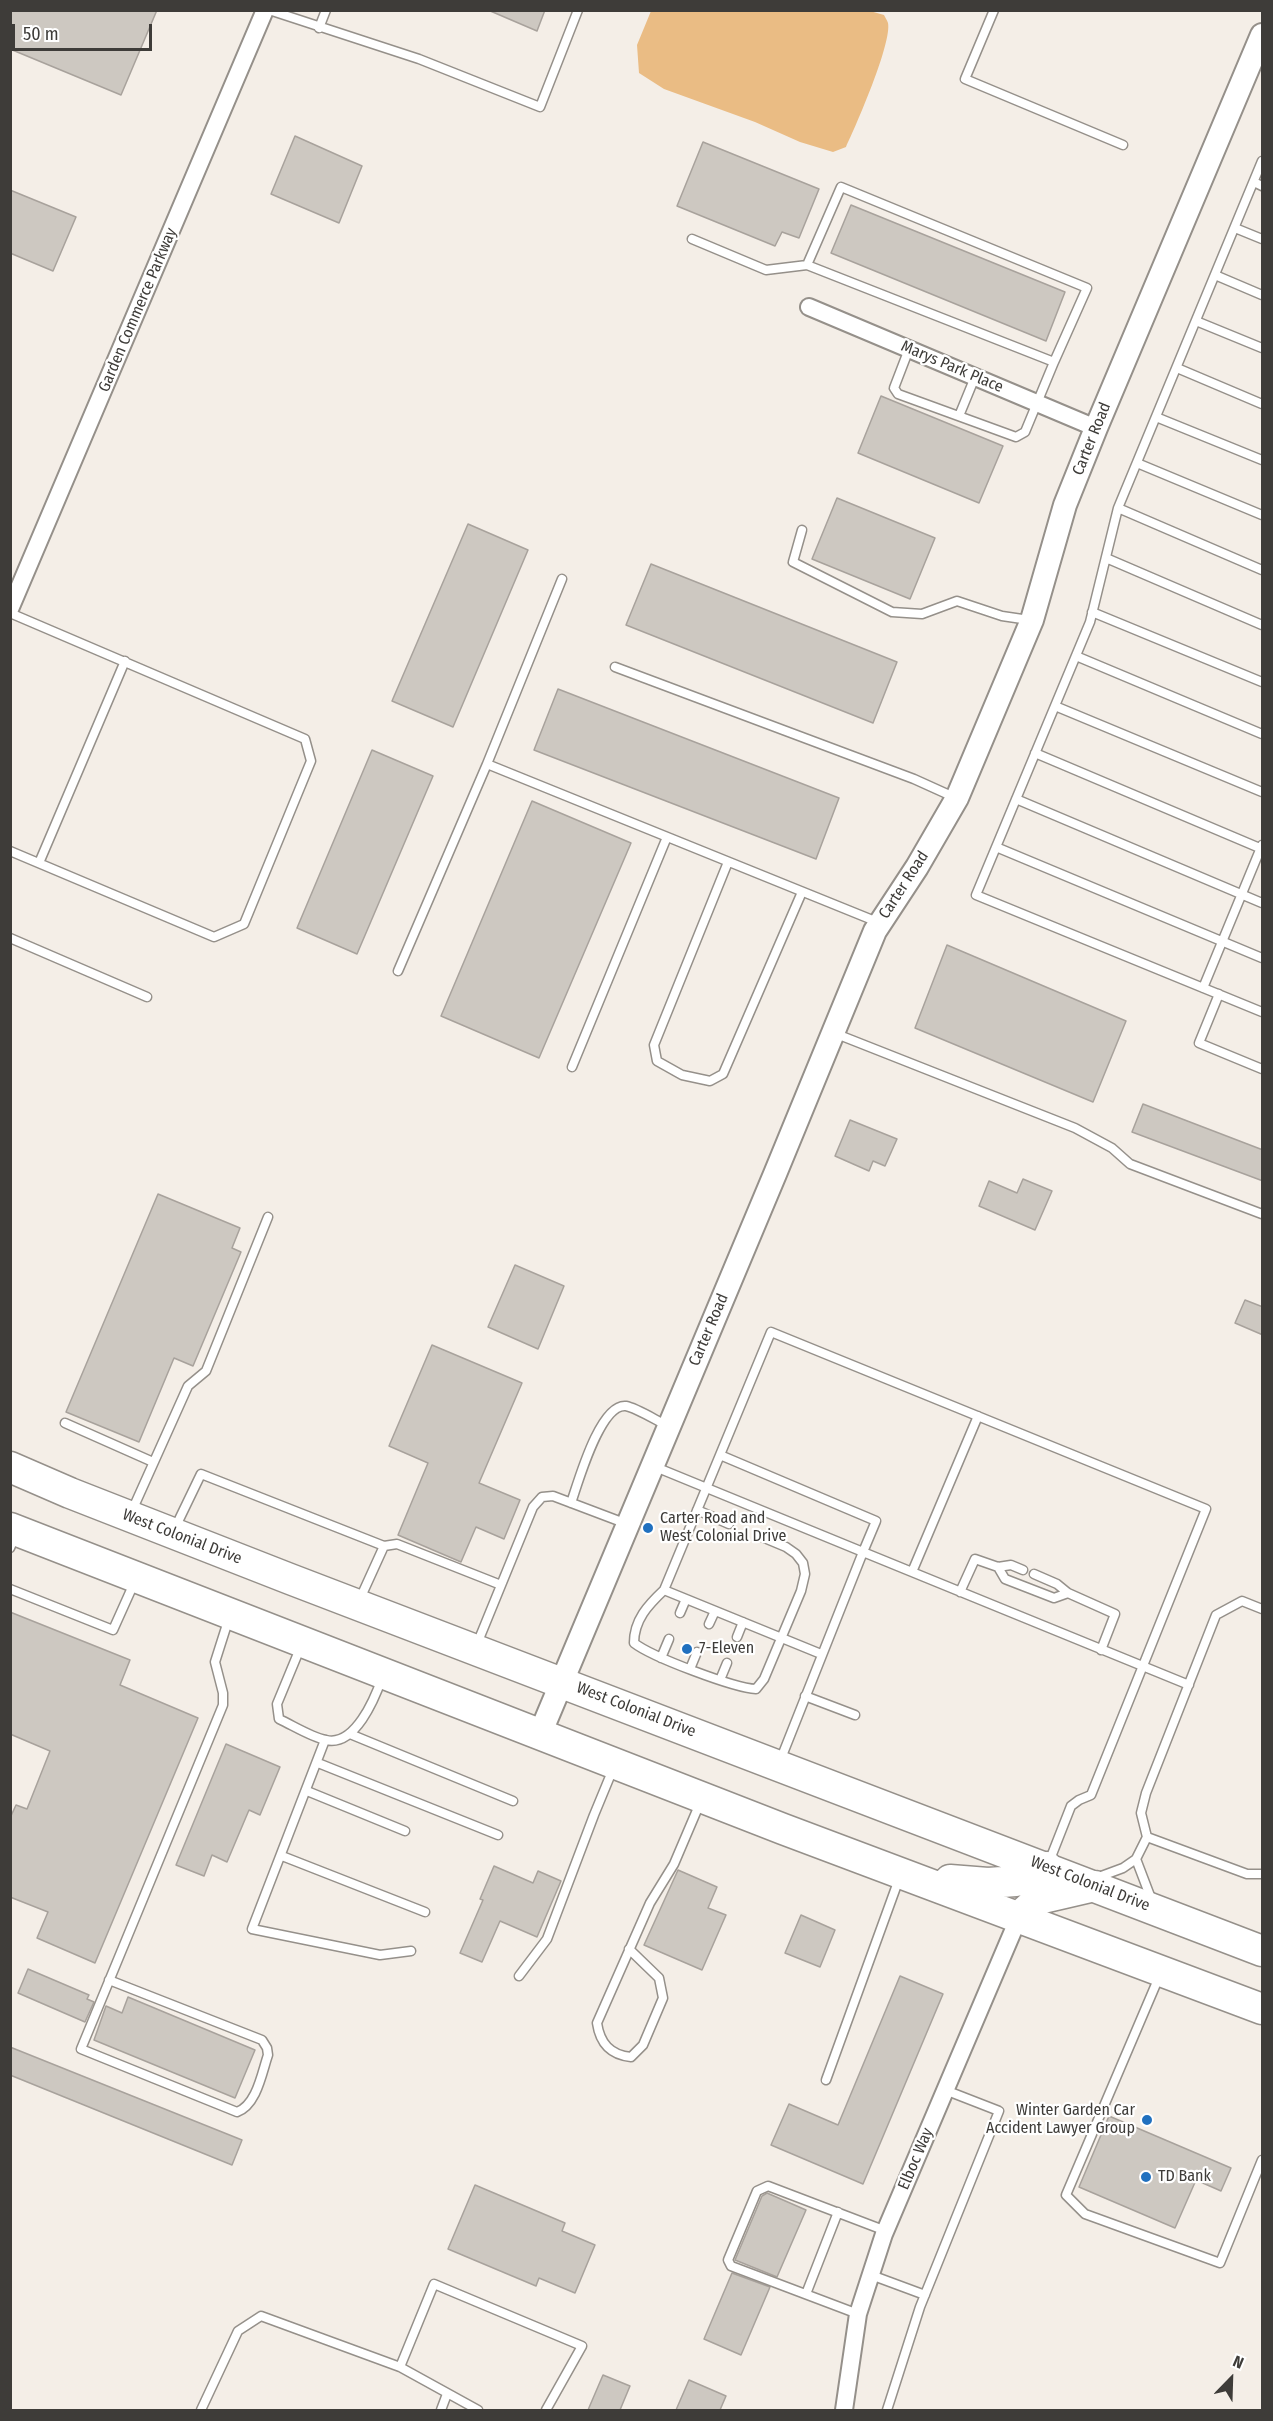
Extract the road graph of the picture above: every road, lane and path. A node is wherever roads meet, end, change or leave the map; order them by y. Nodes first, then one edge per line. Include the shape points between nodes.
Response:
1 (267, 10) edge
2 (326, 10) edge
3 (578, 10) edge
4 (994, 10) edge
5 (319, 28) junction
6 (1262, 40) edge
7 (1123, 145) dead end
8 (1263, 161) edge
9 (1258, 184) edge
10 (1235, 228) junction
11 (692, 239) dead end
12 (1263, 239) edge
13 (807, 265) junction
14 (1215, 275) junction
15 (1263, 295) edge
16 (808, 307) dead end
17 (1196, 321) junction
18 (1263, 348) edge
19 (909, 349) junction
20 (1054, 362) junction
21 (1177, 368) junction
22 (975, 377) junction
23 (1036, 402) junction
24 (1263, 404) edge
25 (959, 416) junction
26 (1156, 417) junction
27 (1096, 428) junction
28 (1263, 460) edge
29 (1137, 463) junction
30 (1118, 508) junction
31 (1263, 515) edge
32 (802, 530) dead end
33 (1106, 558) junction
34 (1263, 570) edge
35 (561, 579) dead end
36 (10, 611) edge
37 (1092, 612) junction
38 (1032, 620) junction
39 (1263, 625) edge
40 (1076, 656) junction
41 (125, 661) junction
42 (615, 667) dead end
43 (1263, 682) edge
44 (1055, 706) junction
45 (1263, 734) edge
46 (1035, 753) junction
47 (487, 764) junction
48 (1263, 792) edge
49 (957, 798) junction
50 (1016, 799) junction
51 (667, 837) junction
52 (996, 847) junction
53 (1262, 848) edge
54 (10, 851) edge
55 (729, 862) junction
56 (39, 863) junction
57 (802, 892) junction
58 (1242, 894) junction
59 (1263, 903) edge
60 (880, 923) junction
61 (10, 938) edge
62 (1222, 942) junction
63 (1263, 958) edge
64 (398, 971) dead end
65 (1203, 988) junction
66 (1219, 994) junction
67 (147, 997) dead end
68 (1263, 1012) edge
69 (833, 1032) junction
70 (572, 1067) dead end
71 (1263, 1069) edge
72 (1263, 1214) edge
73 (268, 1217) dead end
74 (978, 1416) junction
75 (65, 1423) dead end
76 (669, 1426) junction
77 (720, 1455) junction
78 (153, 1462) junction
79 (652, 1465) junction
80 (10, 1467) edge
81 (706, 1488) junction
82 (571, 1503) junction
83 (697, 1510) junction
84 (129, 1516) junction
85 (627, 1524) junction
86 (729, 1524) dead end
87 (173, 1533) junction
88 (13, 1536) edge
89 (762, 1537) dead end
90 (384, 1546) junction
91 (863, 1552) junction
92 (998, 1567) junction
93 (1023, 1570) dead end
94 (912, 1572) junction
95 (1034, 1575) dead end
96 (136, 1578) junction
97 (501, 1585) junction
98 (10, 1589) edge
99 (664, 1590) junction
100 (960, 1592) junction
101 (1068, 1593) junction
102 (686, 1599) junction
103 (358, 1604) junction
104 (1263, 1609) edge
105 (715, 1611) junction
106 (680, 1613) dead end
107 (230, 1614) junction
108 (743, 1622) junction
109 (709, 1624) dead end
110 (737, 1637) dead end
111 (782, 1638) junction
112 (669, 1640) dead end
113 (303, 1642) junction
114 (475, 1649) junction
115 (1101, 1650) junction
116 (698, 1652) dead end
117 (821, 1654) junction
118 (661, 1658) junction
119 (727, 1664) dead end
120 (1143, 1666) junction
121 (690, 1669) junction
122 (384, 1673) junction
123 (720, 1680) junction
124 (561, 1682) junction
125 (1189, 1685) junction
126 (805, 1696) junction
127 (855, 1715) dead end
128 (350, 1734) junction
129 (540, 1734) junction
130 (325, 1740) junction
131 (318, 1763) junction
132 (616, 1764) junction
133 (778, 1765) junction
134 (307, 1791) junction
135 (702, 1797) junction
136 (513, 1801) dead end
137 (405, 1831) dead end
138 (498, 1836) dead end
139 (1147, 1837) junction
140 (282, 1856) junction
141 (1136, 1859) junction
142 (1047, 1867) junction
143 (902, 1873) junction
144 (1263, 1874) edge
145 (1089, 1884) junction
146 (1156, 1910) junction
147 (425, 1912) dead end
148 (1019, 1917) junction
149 (629, 1949) junction
150 (411, 1951) dead end
151 (1263, 1951) edge
152 (1162, 1971) junction
153 (519, 1976) dead end
154 (109, 1980) junction
155 (1263, 2009) edge
156 (826, 2080) dead end
157 (945, 2090) junction
158 (1263, 2160) edge
159 (838, 2212) junction
160 (886, 2231) junction
161 (871, 2275) junction
162 (806, 2294) junction
163 (925, 2295) junction
164 (858, 2314) junction
165 (400, 2367) junction
166 (447, 2394) junction
167 (201, 2410) edge
168 (441, 2410) edge
169 (478, 2410) edge
170 (546, 2410) edge
171 (844, 2410) edge
172 (886, 2410) edge

1 - 5 lane
1 - 36 street, Garden Commerce Parkway
2 - 5 lane
3 - 5 lane via 540,107 419,59
4 - 7 lane via 965,79
6 - 27 street, Carter Road
8 - 9 lane
9 - 10 lane
10 - 12 lane
10 - 14 lane
11 - 13 lane via 766,270
13 - 20 lane
13 - 20 lane via 841,187 1087,288
14 - 15 lane
14 - 17 lane
16 - 19 street, Marys Park Place
17 - 18 lane
17 - 21 lane
19 - 22 street, Marys Park Place
19 - 25 lane via 894,388 898,394
20 - 23 lane
21 - 24 lane
21 - 26 lane
22 - 23 street, Marys Park Place
22 - 25 lane
23 - 25 lane via 1025,432 1016,437
23 - 27 street, Marys Park Place
26 - 28 lane
26 - 29 lane
27 - 38 street, Carter Road via 1065,506
29 - 30 lane
29 - 31 lane
30 - 33 lane
30 - 34 lane
32 - 38 lane via 793,562 892,612 922,614 957,601 1002,616
33 - 37 lane
33 - 39 lane
35 - 47 lane
36 - 41 lane
37 - 40 lane
37 - 43 lane
38 - 49 street, Carter Road
40 - 44 lane
40 - 45 lane
41 - 56 lane
41 - 56 lane via 305,739 311,761 244,924 214,937
42 - 49 lane
44 - 46 lane
44 - 48 lane
46 - 50 lane
46 - 53 lane
47 - 51 lane
47 - 64 lane
49 - 60 street, Carter Road
50 - 52 lane
50 - 58 lane
51 - 55 lane
51 - 70 lane
52 - 62 lane
52 - 65 lane via 976,895
53 - 58 lane
54 - 56 lane
55 - 57 lane
55 - 57 lane via 654,1045 657,1061 682,1076 710,1081 723,1074
57 - 60 lane
58 - 59 lane
58 - 62 lane
60 - 69 street, Carter Road
61 - 67 lane
62 - 63 lane
62 - 65 lane
65 - 66 lane
66 - 68 lane
66 - 71 lane via 1199,1043
69 - 72 lane via 1075,1128 1112,1148 1130,1164
69 - 76 street, Carter Road
73 - 78 lane via 206,1371 188,1386
74 - 77 lane via 771,1332
74 - 94 lane
74 - 120 lane via 1206,1509
75 - 78 lane
76 - 79 street, Carter Road
76 - 82 lane via 626,1406 615,1408 605,1417 596,1436
77 - 81 lane
77 - 91 lane via 876,1521
78 - 84 lane
79 - 81 lane
79 - 85 street, Carter Road
80 - 84 highway, West Colonial Drive
81 - 83 lane
81 - 91 lane
82 - 85 lane
82 - 97 lane via 553,1496 542,1497 533,1507
83 - 86 lane
83 - 99 lane
84 - 87 highway, West Colonial Drive
85 - 124 street, Carter Road
87 - 90 lane via 201,1474
87 - 103 highway, West Colonial Drive
88 - 96 highway
89 - 111 lane via 786,1547 803,1563 805,1574
90 - 97 lane via 410,1548
90 - 103 lane
91 - 94 lane
91 - 117 lane
92 - 93 lane via 1011,1565
92 - 100 lane via 975,1559
92 - 101 lane via 1005,1579 1054,1598
94 - 100 lane
95 - 101 lane
96 - 98 lane via 113,1630
96 - 107 highway
97 - 114 lane
99 - 102 lane
99 - 118 lane via 646,1607 634,1633 634,1643
100 - 115 lane
101 - 115 lane via 1115,1614
102 - 105 lane
102 - 106 lane
103 - 114 highway, West Colonial Drive
104 - 125 lane via 1242,1601 1216,1615
105 - 108 lane
105 - 109 lane
107 - 113 highway
107 - 154 lane via 215,1662 223,1705
108 - 110 lane
108 - 111 lane
111 - 117 lane
111 - 123 lane via 756,1689 743,1689
112 - 118 lane
113 - 122 highway
113 - 130 lane via 277,1704 279,1719
114 - 124 highway, West Colonial Drive
115 - 120 lane
116 - 121 lane
117 - 126 lane
118 - 121 lane
119 - 123 lane
120 - 125 lane
120 - 142 lane via 1091,1795 1071,1806
121 - 123 lane
122 - 128 lane via 364,1717
122 - 129 highway
124 - 129 street, Carter Road
124 - 133 highway, West Colonial Drive
125 - 139 lane via 1146,1793 1141,1813
126 - 127 lane
126 - 133 lane
128 - 130 lane via 335,1741
128 - 136 lane
129 - 132 highway
130 - 131 lane
131 - 134 lane
131 - 138 lane
132 - 135 highway
132 - 153 lane via 547,1939
133 - 142 highway, West Colonial Drive
134 - 137 lane
134 - 140 lane
135 - 143 highway
135 - 149 lane via 675,1864 650,1903
139 - 141 lane
139 - 144 lane via 1247,1874
140 - 147 lane
140 - 150 lane via 252,1929 380,1955
141 - 145 lane
141 - 146 lane
142 - 143 highway via 1016,1881 988,1883
142 - 145 highway, West Colonial Drive
143 - 148 highway
143 - 156 lane
145 - 146 highway, West Colonial Drive
145 - 148 highway via 1039,1899
146 - 151 highway, West Colonial Drive
148 - 152 highway
148 - 157 street, Elboc Way
149 - 149 lane via 597,2022 600,2039 607,2048 631,2057 643,2045 663,1998 659,1978
152 - 155 highway
152 - 158 lane via 1066,2195 1084,2214 1220,2263
154 - 154 lane via 81,2049 237,2112 245,2109 268,2055 262,2040
157 - 160 street, Elboc Way
157 - 163 lane via 999,2111
159 - 160 lane
159 - 162 lane
159 - 162 lane via 768,2186 757,2191 728,2260 731,2266
160 - 161 street, Elboc Way
161 - 163 lane
161 - 164 street, Elboc Way
162 - 164 lane
163 - 172 lane
164 - 171 street, Elboc Way
165 - 166 lane
165 - 167 lane via 261,2316 238,2331
165 - 170 lane via 434,2284 582,2346
166 - 168 lane
166 - 169 lane

